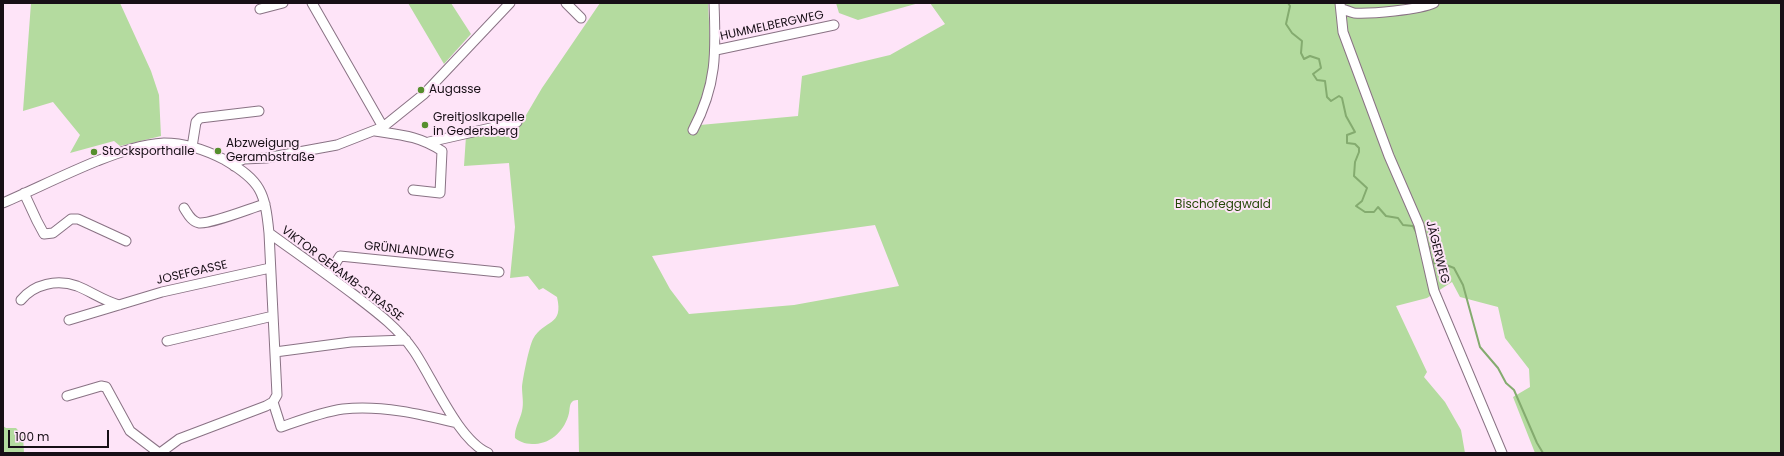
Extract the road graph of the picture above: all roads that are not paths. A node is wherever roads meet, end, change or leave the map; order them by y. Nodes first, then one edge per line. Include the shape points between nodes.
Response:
1 (283, 3) edge
2 (312, 3) edge
3 (510, 3) edge
4 (566, 3) edge
5 (714, 3) edge
6 (1434, 3) edge
7 (1341, 6) edge
8 (260, 8) dead end
9 (581, 18) dead end
10 (834, 25) dead end
11 (716, 50) junction
12 (259, 111) dead end
13 (516, 122) dead end
14 (379, 129) junction
15 (693, 130) dead end
16 (429, 142) junction
17 (192, 146) junction
18 (234, 166) junction
19 (413, 190) dead end
20 (24, 193) junction
21 (3, 203) edge
22 (265, 204) junction
23 (184, 208) dead end
24 (269, 233) junction
25 (126, 240) dead end
26 (270, 268) junction
27 (499, 272) dead end
28 (328, 275) junction
29 (21, 300) dead end
30 (121, 305) junction
31 (273, 316) junction
32 (69, 320) dead end
33 (406, 340) junction
34 (167, 341) dead end
35 (275, 352) junction
36 (68, 396) dead end
37 (274, 402) junction
38 (457, 423) junction
39 (478, 449) edge
40 (162, 452) edge
41 (488, 453) edge
42 (1502, 453) edge

1 - 8 street
2 - 14 street
3 - 14 street via 424,94
4 - 9 street
5 - 11 street, HUMMELBERGWEG
6 - 7 street via 1415,9 1353,13
7 - 42 street, JÄGERWEG via 1343,32 1366,98 1419,225 1434,291
10 - 11 street, HUMMELBERGWEG
11 - 15 street, HUMMELBERGWEG via 711,84 703,112
12 - 17 street via 200,118 196,122
13 - 16 street
14 - 16 street
14 - 18 street via 337,145 266,158 244,159 236,162
16 - 19 street via 442,150 440,193
17 - 18 street, VIKTOR GERAMB-STRASSE
17 - 20 street, VIKTOR GERAMB-STRASSE via 163,143 122,152
18 - 22 street, VIKTOR GERAMB-STRASSE via 258,186
20 - 21 street, VIKTOR GERAMB-STRASSE
20 - 25 street via 44,234 54,233 71,219 78,219
22 - 23 street via 199,223 191,219
22 - 24 street, VIKTOR GERAMB-STRASSE
24 - 26 street
24 - 28 street, VIKTOR GERAMB-STRASSE
26 - 30 street, JOSEFGASSE via 162,292
26 - 31 street
27 - 28 street, GRÜNLANDWEG via 340,256
28 - 33 street, VIKTOR GERAMB-STRASSE via 385,319
29 - 30 street via 33,288 61,283 76,286 105,301
30 - 32 street, JOSEFGASSE
31 - 34 street
31 - 35 street
33 - 35 street via 351,342
33 - 38 street, VIKTOR GERAMB-STRASSE
35 - 37 street
36 - 40 street via 101,386 106,387 130,431
37 - 38 street via 281,427 329,412 355,408 404,411
37 - 40 street via 182,438
38 - 39 street, VIKTOR GERAMB-STRASSE
39 - 41 street, VIKTOR GERAMB-STRASSE

